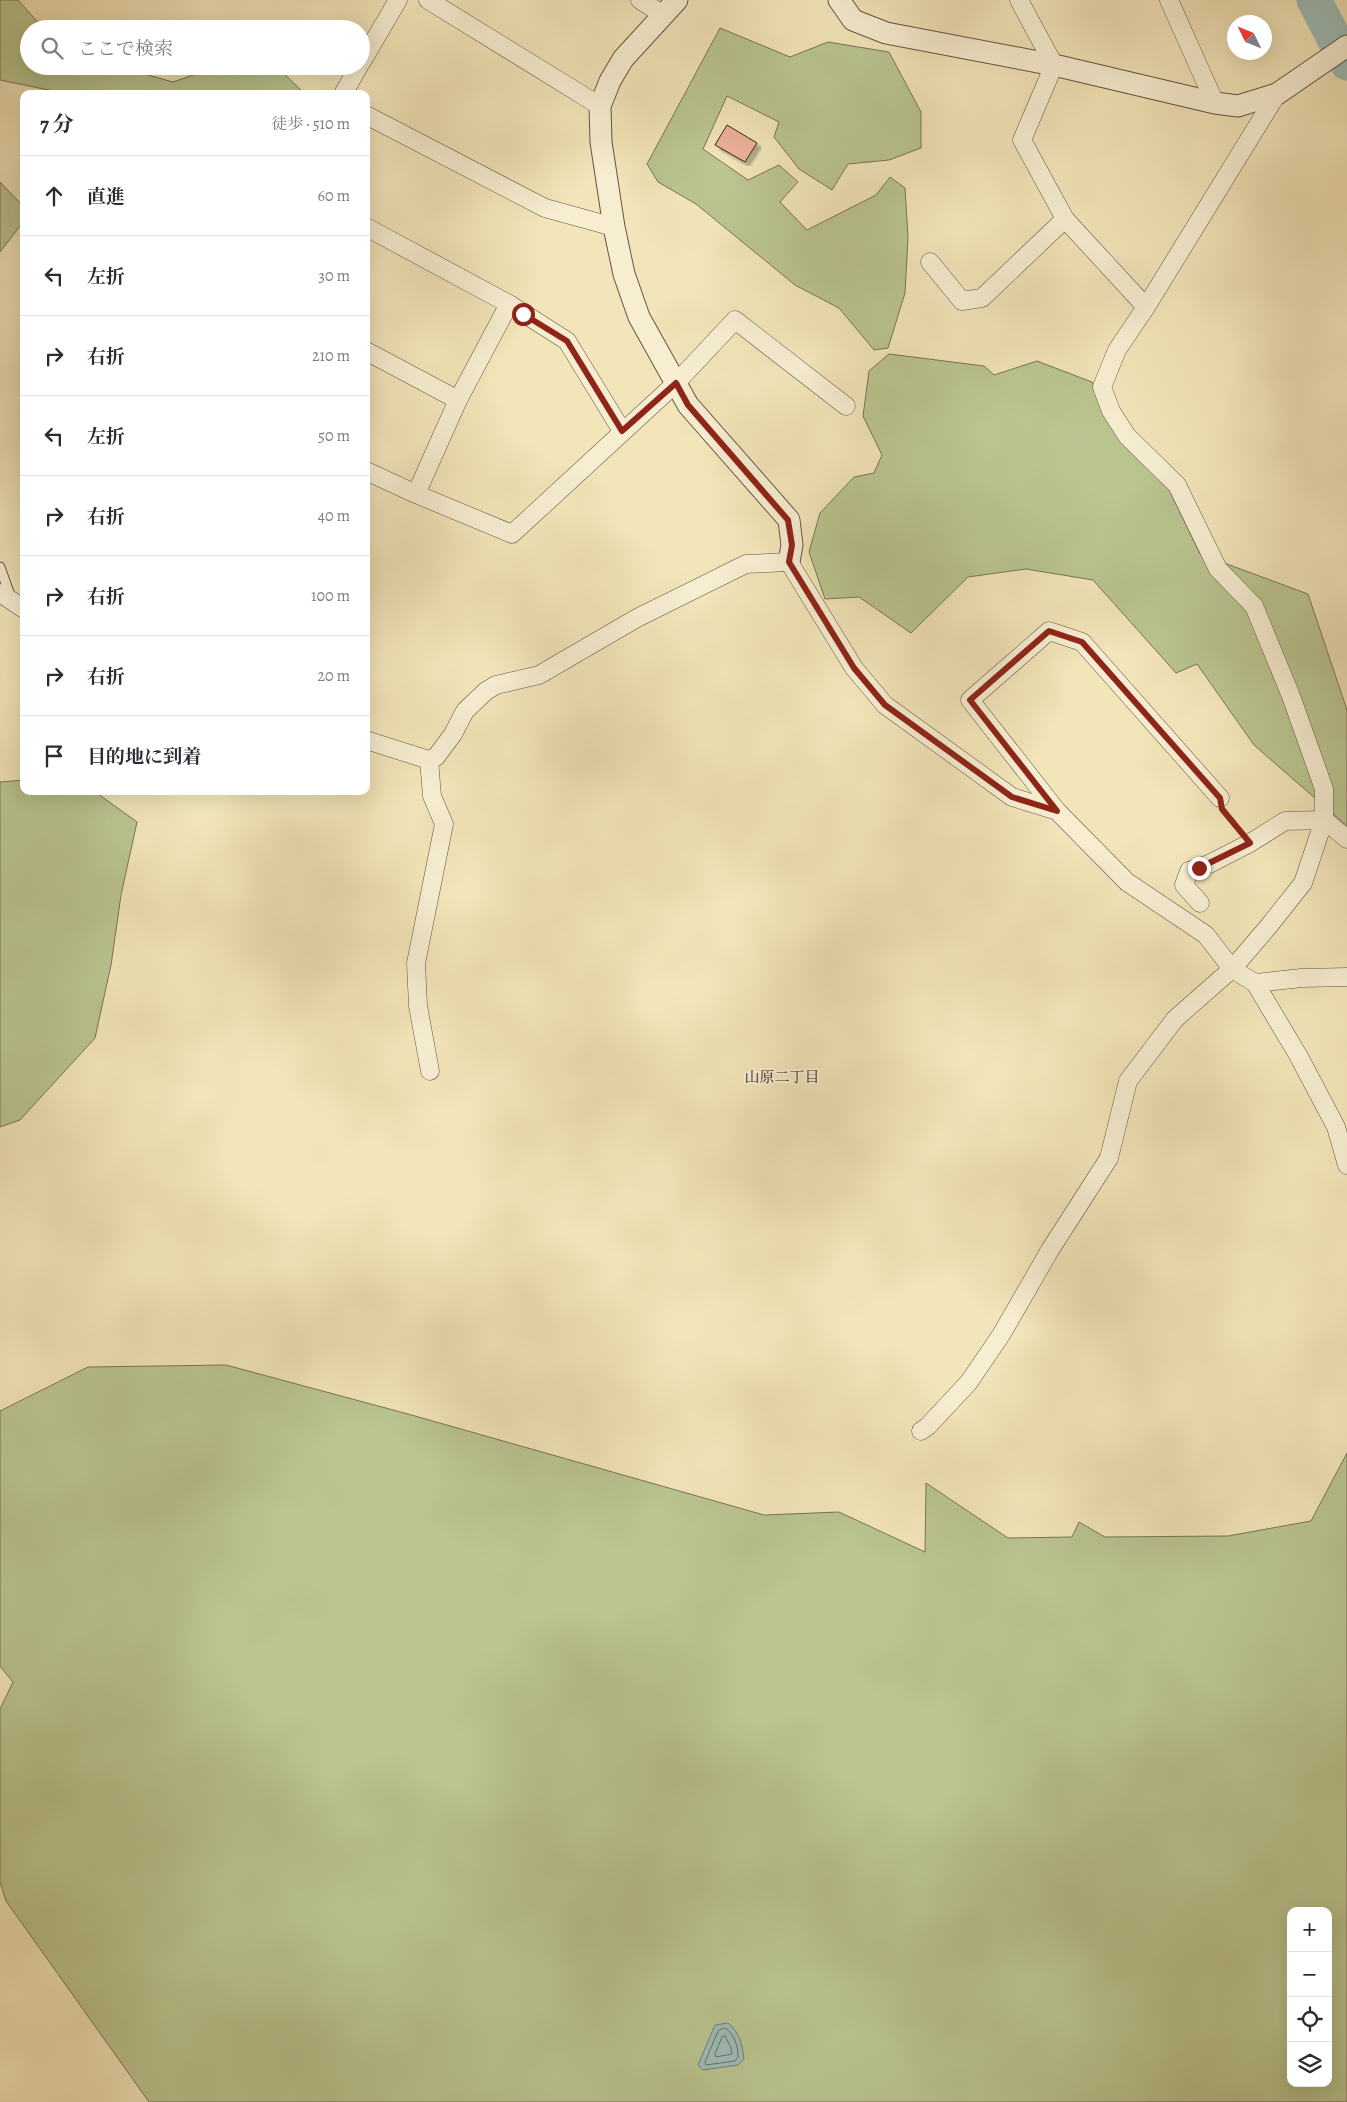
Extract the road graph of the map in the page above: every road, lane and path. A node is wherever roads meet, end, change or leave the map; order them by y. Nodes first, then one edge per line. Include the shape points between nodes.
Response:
1 (398, 0) edge
2 (428, 0) edge
3 (640, 0) edge
4 (839, 0) edge
5 (1019, 0) edge
6 (1169, 0) edge
7 (670, 7) edge
8 (1347, 46) edge
9 (370, 48) edge
10 (1054, 65) junction
11 (354, 75) edge
12 (1284, 89) junction
13 (345, 90) edge
14 (1215, 103) junction
15 (600, 106) junction
16 (370, 117) edge
17 (1065, 219) junction
18 (614, 227) junction
19 (370, 229) edge
20 (930, 262) dead end
21 (509, 304) junction
22 (1146, 308) junction
23 (370, 353) edge
24 (676, 383) junction
25 (458, 400) junction
26 (846, 406) dead end
27 (622, 431) junction
28 (370, 473) edge
29 (416, 494) junction
30 (789, 562) junction
31 (0, 567) edge
32 (12, 601) edge
33 (370, 741) edge
34 (428, 760) junction
35 (1220, 798) joint
36 (1057, 811) junction
37 (1324, 820) junction
38 (1347, 839) edge
39 (1250, 843) junction
40 (1200, 903) dead end
41 (1232, 969) junction
42 (1347, 977) edge
43 (1255, 983) junction
44 (430, 1071) dead end
45 (1347, 1165) edge
46 (921, 1431) dead end

1 - 9 street
2 - 15 street
3 - 7 street
4 - 10 street via 853,20 886,33
5 - 10 street
6 - 14 street
7 - 15 street via 623,59
8 - 12 street
10 - 14 street
10 - 17 street via 1022,140
11 - 13 street
12 - 14 street via 1238,106
12 - 22 street
15 - 18 street
16 - 18 street via 545,208
17 - 20 street via 982,298 962,301
17 - 22 street
18 - 24 street via 624,274 639,317
19 - 21 street
21 - 25 street
21 - 27 street via 567,341
22 - 37 street via 1117,350 1102,388 1111,411 1127,436 1177,485 1218,569 1254,606 1324,789
23 - 25 street
24 - 26 street via 735,320
24 - 27 street
24 - 30 street via 688,405 788,520 792,545
25 - 29 street
27 - 29 street via 512,534
28 - 29 street
30 - 34 street via 746,564 637,618 539,675 496,685 465,711 436,757
30 - 36 street via 854,668 885,705 1012,797
31 - 32 lane
33 - 34 street
34 - 44 street via 432,796 444,824 416,963 418,1006
35 - 36 street via 1082,642 1049,631 970,700
35 - 39 path via 1222,809
36 - 41 street via 1127,882 1206,935
37 - 38 street
37 - 39 street via 1285,821
37 - 41 street via 1303,883
39 - 40 street via 1189,871 1184,885
41 - 43 street
41 - 46 street via 1175,1019 1128,1081 1109,1158 969,1382
42 - 43 street
43 - 45 street via 1336,1127

